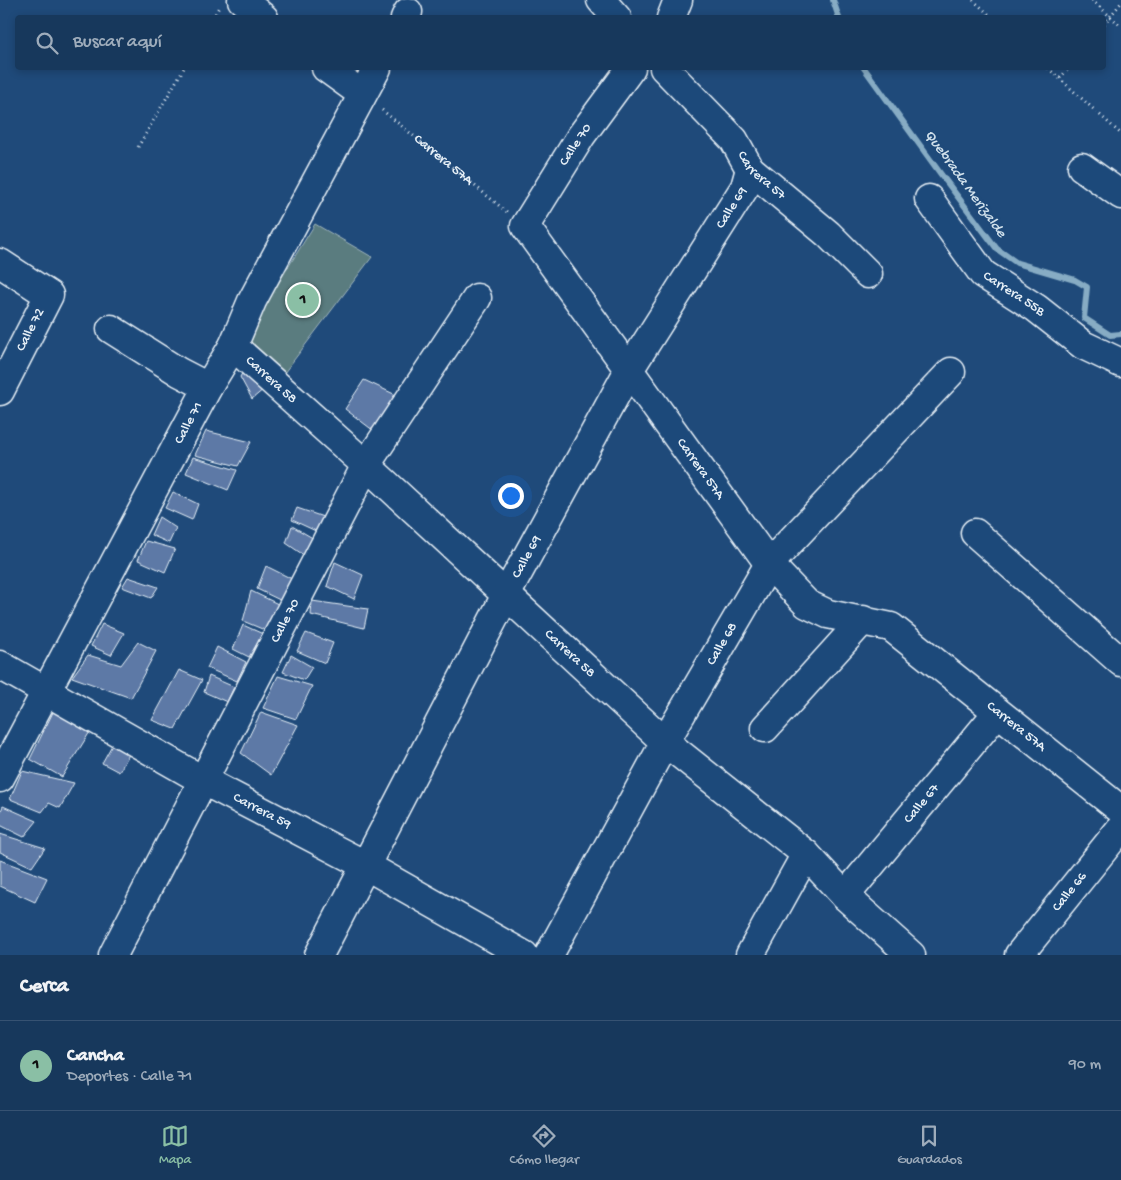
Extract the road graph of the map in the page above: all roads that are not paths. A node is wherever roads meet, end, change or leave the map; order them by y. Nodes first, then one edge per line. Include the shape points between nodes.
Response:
1 (242, 0) edge
2 (601, 0) edge
3 (678, 0) edge
4 (260, 15) edge
5 (614, 15) edge
6 (672, 15) edge
7 (329, 70) edge
8 (376, 70) edge
9 (630, 70) edge
10 (666, 70) edge
11 (362, 94) junction
12 (1082, 167) dead end
13 (750, 169) junction
14 (1121, 195) edge
15 (930, 199) dead end
16 (525, 226) joint
17 (0, 263) edge
18 (868, 274) dead end
19 (476, 298) dead end
20 (111, 329) dead end
21 (233, 346) junction
22 (1121, 363) edge
23 (629, 370) junction
24 (951, 372) dead end
25 (208, 387) junction
26 (0, 392) edge
27 (366, 465) junction
28 (975, 533) dead end
29 (769, 564) junction
30 (506, 595) junction
31 (862, 620) junction
32 (1121, 662) edge
33 (0, 665) edge
34 (46, 690) junction
35 (997, 712) junction
36 (765, 728) dead end
37 (665, 742) junction
38 (0, 778) edge
39 (204, 781) junction
40 (1121, 810) edge
41 (1121, 828) edge
42 (806, 854) junction
43 (365, 865) junction
44 (845, 896) junction
45 (113, 955) edge
46 (319, 955) edge
47 (524, 955) edge
48 (548, 955) edge
49 (750, 955) edge
50 (911, 955) edge
51 (1019, 955) edge

1 - 4 street
2 - 5 street
3 - 6 street
7 - 11 street
8 - 11 street, Calle 71
9 - 16 street, Calle 70 via 581,136
10 - 13 street, Carrera 57 via 734,140
11 - 21 street, Calle 71 via 252,301
12 - 14 street
13 - 18 street, Carrera 57 via 828,234
13 - 23 street, Calle 69 via 745,187
15 - 22 street, Carrera 55B via 983,274 1036,308 1083,345
16 - 23 street, Carrera 57A
17 - 26 street, Calle 72 via 49,295
19 - 27 street, Calle 70
20 - 25 street
21 - 25 street, Calle 71
21 - 27 street, Carrera 58
23 - 29 street, Carrera 57A
23 - 30 street, Calle 69
24 - 29 street, Calle 68
25 - 34 street, Calle 71
27 - 30 street, Carrera 58
27 - 39 street, Calle 70
28 - 32 street
29 - 31 street, Carrera 57A via 807,604 828,614
29 - 37 street, Calle 68
30 - 37 street, Carrera 58
30 - 43 street, Calle 69
31 - 35 street, Carrera 57A via 891,627
31 - 36 street
33 - 34 street, Carrera 59
34 - 38 street, Calle 71
34 - 39 street, Carrera 59
35 - 40 street, Carrera 57A
35 - 44 street, Calle 67
37 - 42 street, Carrera 58
37 - 48 street, Calle 68
39 - 43 street, Carrera 59
39 - 45 street, Calle 70
41 - 51 street, Calle 66
42 - 44 street, Carrera 58
42 - 49 street
43 - 46 street, Calle 69
43 - 47 street, Carrera 59
44 - 50 street, Carrera 58

